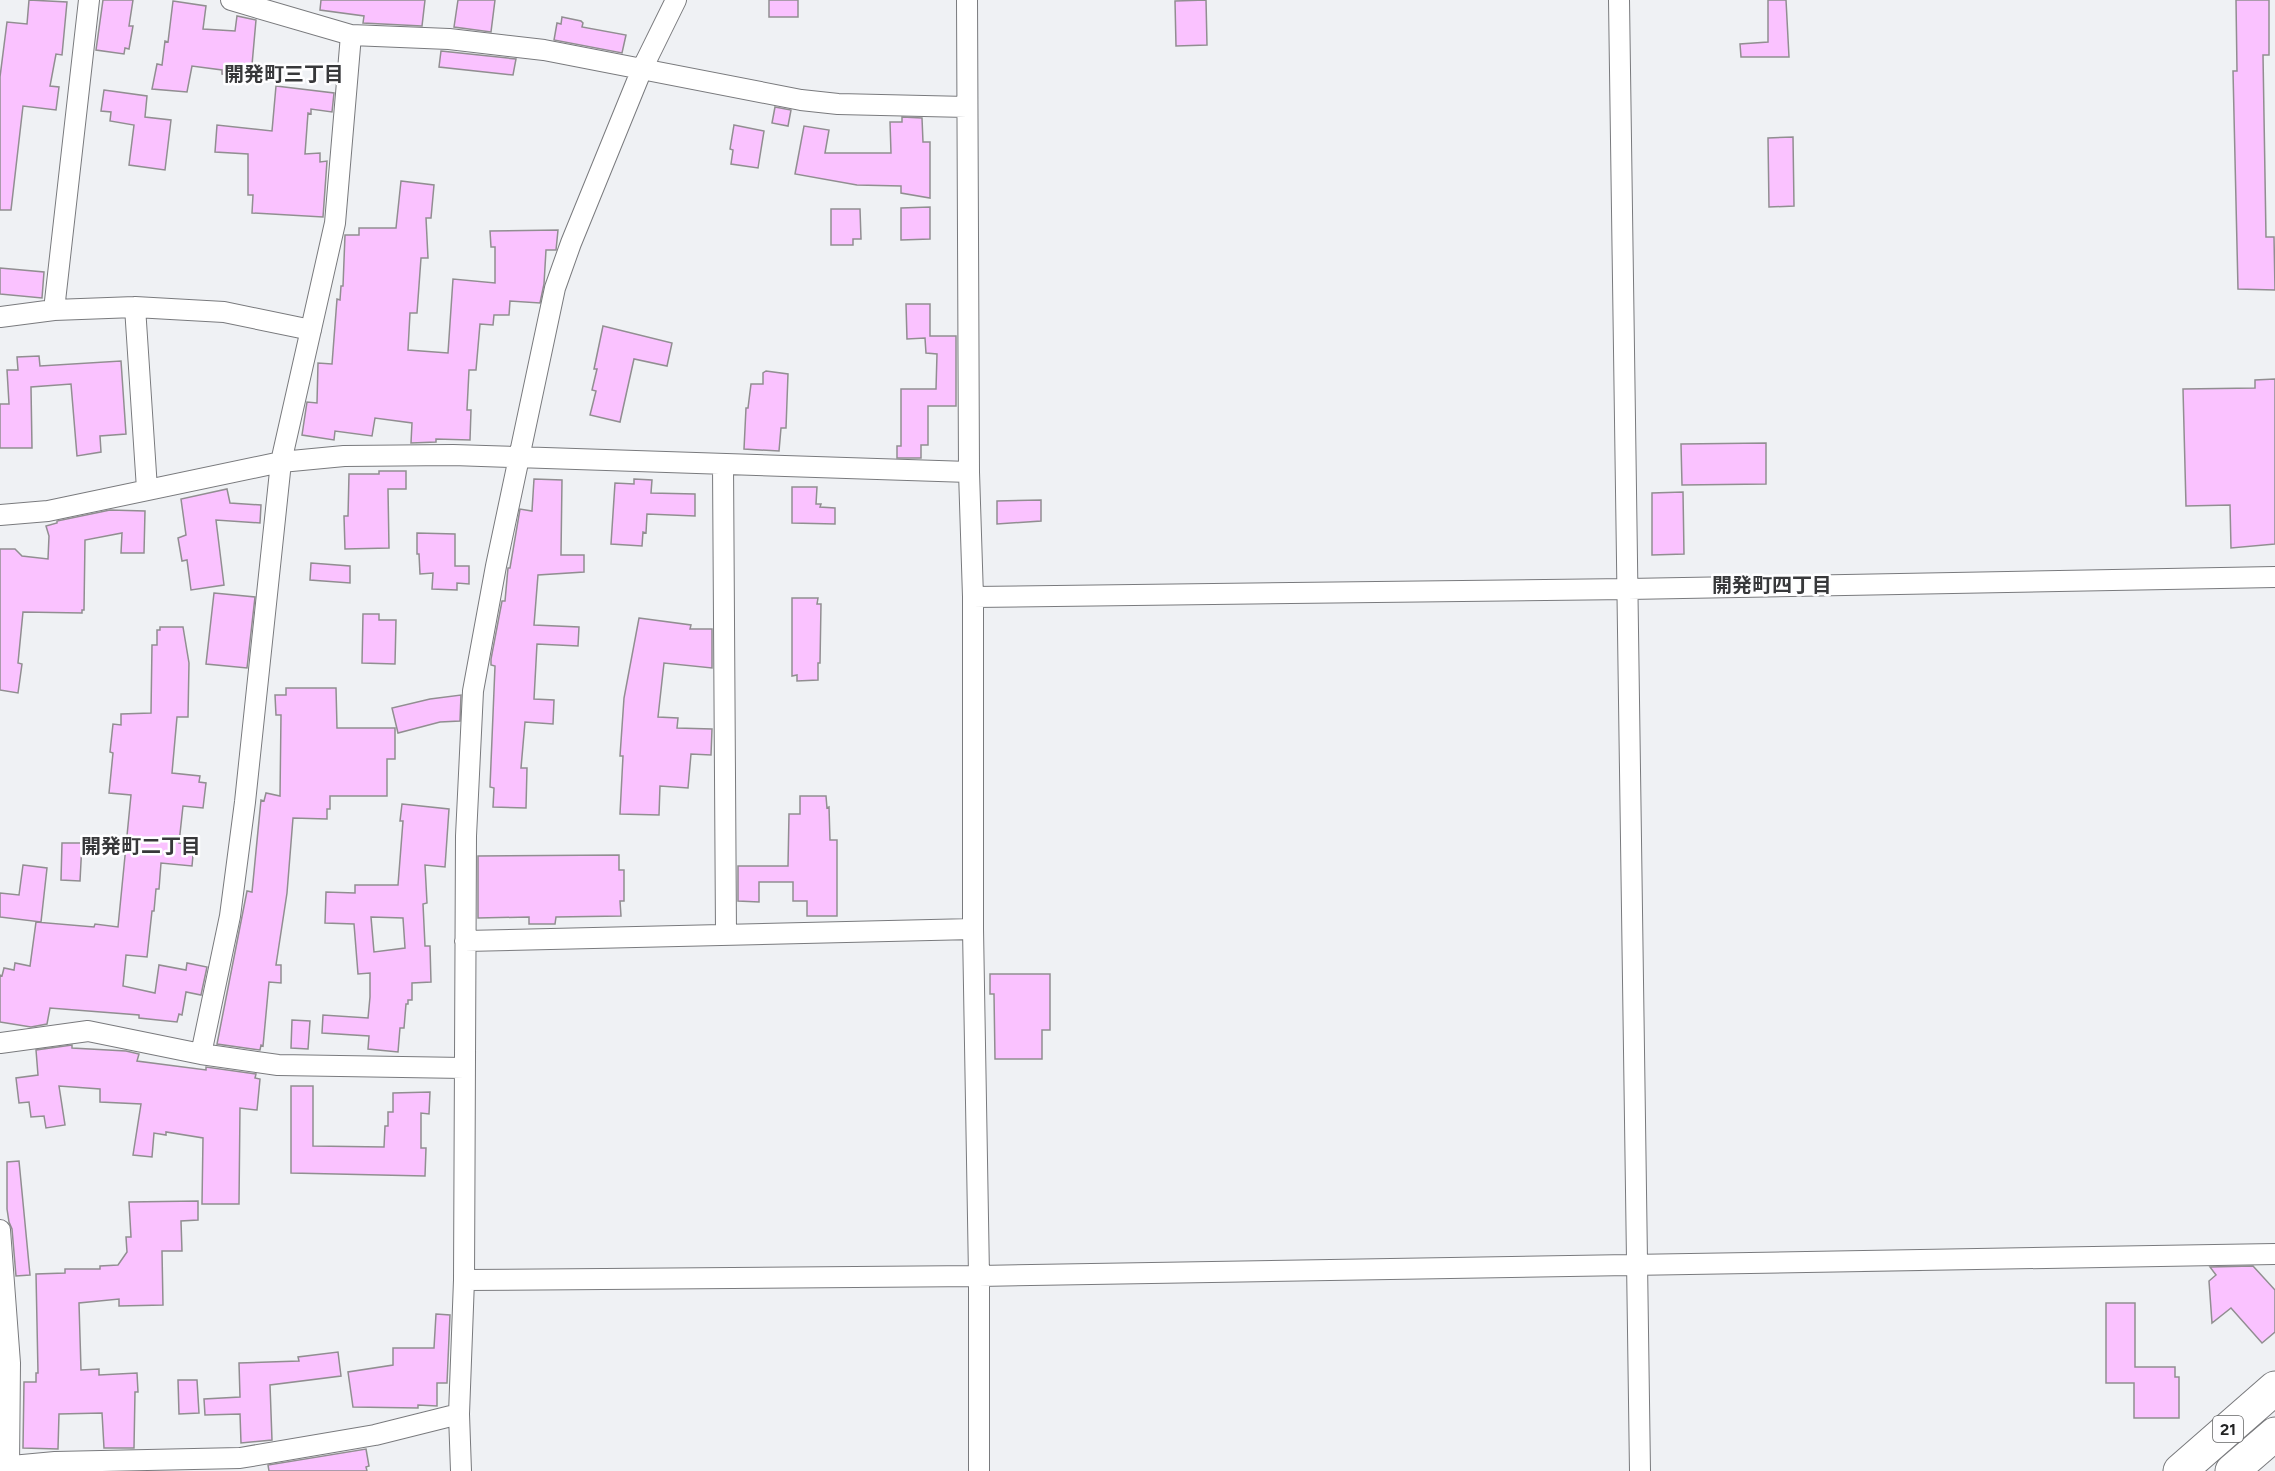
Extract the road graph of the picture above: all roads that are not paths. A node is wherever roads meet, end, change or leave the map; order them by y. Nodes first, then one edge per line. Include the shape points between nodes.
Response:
1 (88, 0) edge
2 (231, 0) edge
3 (676, 0) edge
4 (967, 0) edge
5 (1619, 0) edge
6 (351, 35) junction
7 (642, 69) junction
8 (967, 106) junction
9 (135, 307) junction
10 (54, 310) junction
11 (0, 317) edge
12 (311, 330) junction
13 (520, 457) junction
14 (281, 462) junction
15 (723, 464) junction
16 (969, 472) junction
17 (147, 489) junction
18 (0, 515) edge
19 (2275, 578) edge
20 (1628, 589) junction
21 (973, 597) junction
22 (973, 929) junction
23 (726, 933) junction
24 (465, 941) junction
25 (0, 1043) edge
26 (201, 1054) junction
27 (464, 1068) junction
28 (0, 1230) edge
29 (2275, 1254) edge
30 (1636, 1266) junction
31 (979, 1276) junction
32 (464, 1280) junction
33 (5, 1362) edge
34 (2275, 1388) edge
35 (459, 1414) junction
36 (2275, 1434) edge
37 (5, 1466) edge
38 (55, 1467) edge
39 (460, 1471) edge
40 (979, 1471) edge
41 (1640, 1471) edge
42 (2180, 1471) edge
43 (2232, 1471) edge

1 - 10 street
2 - 6 street
3 - 7 street
4 - 8 street
5 - 20 street
6 - 7 street via 449,39 544,50
6 - 12 street via 335,223
7 - 8 street via 801,100
7 - 13 street via 555,288
8 - 16 street
9 - 10 street
9 - 12 street via 224,312
9 - 17 street
10 - 11 street
12 - 14 street
13 - 14 street via 344,456
13 - 15 street
13 - 24 street via 473,691
14 - 17 street
14 - 26 street via 230,916
15 - 16 street
15 - 23 street
16 - 21 street
17 - 18 street via 48,511
19 - 20 street
20 - 21 street
20 - 30 street
21 - 22 street
22 - 23 street
22 - 31 street
23 - 24 street
24 - 27 street
25 - 26 street via 88,1031
26 - 27 street via 278,1065
27 - 32 street
28 - 33 street
29 - 30 street
30 - 31 street
30 - 41 street
31 - 32 street
31 - 40 street
32 - 35 street
33 - 37 street
34 - 42 highway, 21
35 - 38 street via 375,1436 240,1458
35 - 39 street
36 - 43 highway, 21
37 - 38 street

